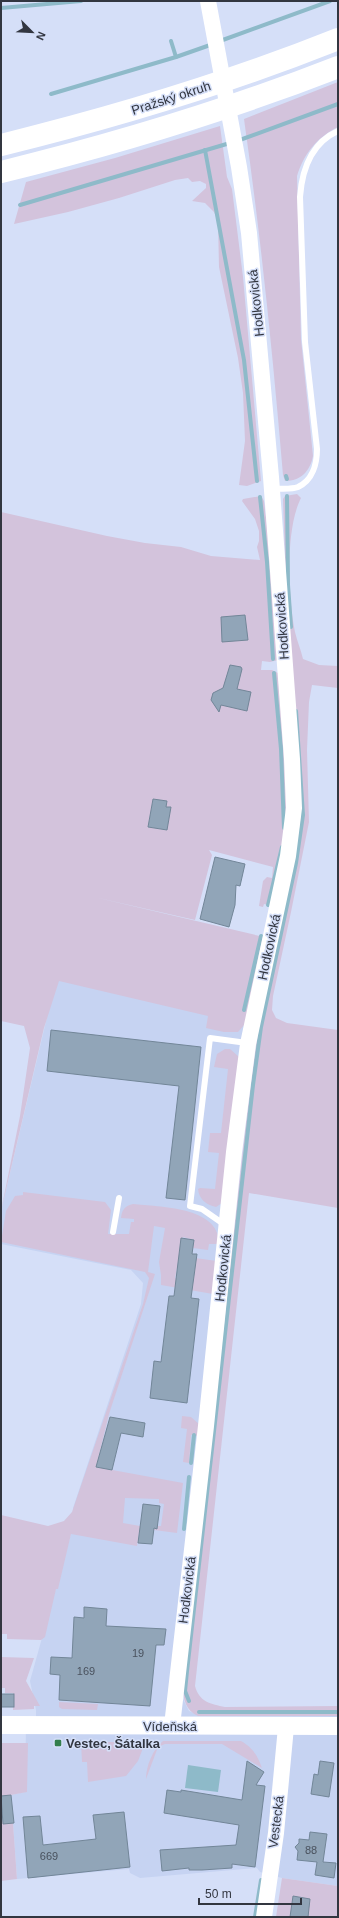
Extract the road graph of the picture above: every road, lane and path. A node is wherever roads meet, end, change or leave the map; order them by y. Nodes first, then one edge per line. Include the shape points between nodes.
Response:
1 (208, 1) edge
2 (338, 39) edge
3 (338, 68) edge
4 (338, 131) edge
5 (1, 145) edge
6 (1, 172) edge
7 (272, 489) junction
8 (248, 1044) junction
9 (118, 1198) dead end
10 (227, 1226) junction
11 (113, 1232) dead end
12 (1, 1725) edge
13 (172, 1726) junction
14 (338, 1726) edge
15 (286, 1727) junction
16 (264, 1917) edge

1 - 7 street, Hodkovická via 239,167 254,283
2 - 5 highway, Pražský okruh via 170,99
3 - 6 highway, Pražský okruh via 176,125 87,151
4 - 7 lane via 322,142 310,157 301,178 304,342 317,463 311,476 298,487
7 - 8 street, Hodkovická via 294,815 288,856
8 - 10 street, Hodkovická
8 - 10 lane via 210,1038 190,1206 202,1209
9 - 11 lane
10 - 13 street, Hodkovická
12 - 13 main road, Vídeňská
13 - 15 main road, Vídeňská
14 - 15 main road, Vídeňská
15 - 16 street, Vestecká

